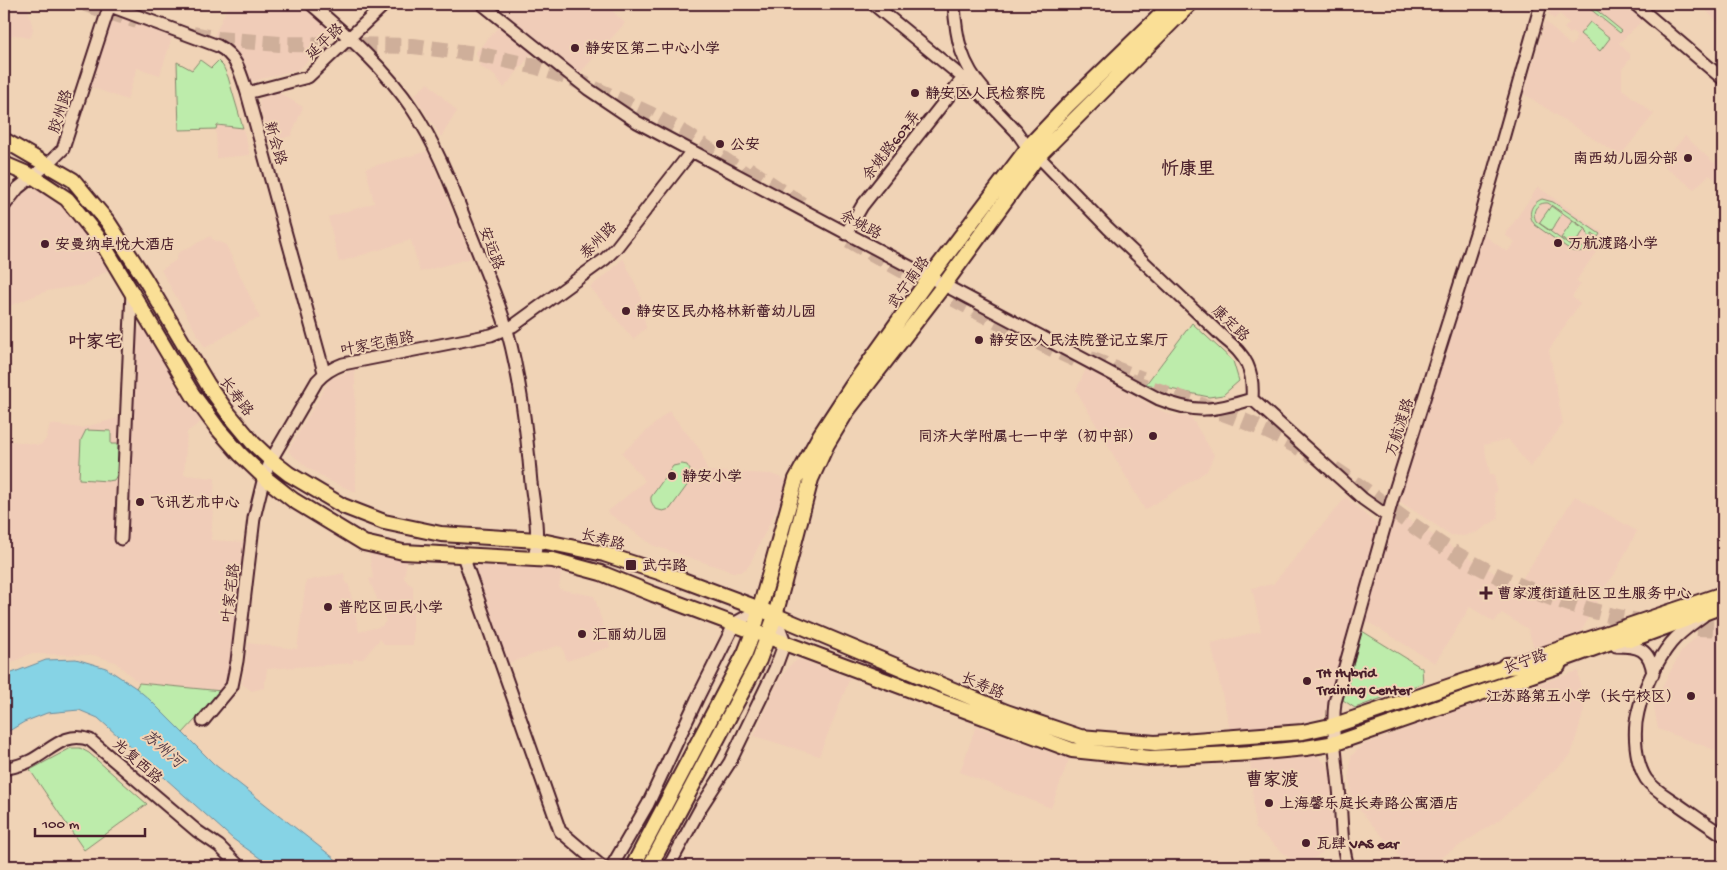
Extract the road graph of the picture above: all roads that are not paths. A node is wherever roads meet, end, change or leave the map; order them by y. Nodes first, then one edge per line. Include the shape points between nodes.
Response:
1 (108, 4) edge
2 (311, 4) edge
3 (385, 4) edge
4 (873, 4) edge
5 (954, 4) edge
6 (1172, 4) edge
7 (1190, 4) edge
8 (1541, 4) edge
9 (1635, 4) edge
10 (489, 6) edge
11 (350, 38) junction
12 (963, 78) junction
13 (1723, 79) edge
14 (247, 93) junction
15 (4, 140) edge
16 (1032, 150) junction
17 (691, 152) junction
18 (4, 164) edge
19 (48, 165) junction
20 (32, 176) junction
21 (4, 206) edge
22 (846, 234) junction
23 (930, 277) junction
24 (944, 284) junction
25 (132, 290) junction
26 (507, 329) junction
27 (324, 372) junction
28 (1252, 399) junction
29 (271, 460) junction
30 (264, 477) junction
31 (1387, 516) junction
32 (121, 539) dead end
33 (536, 550) junction
34 (464, 556) junction
35 (1723, 594) edge
36 (1718, 607) edge
37 (760, 609) junction
38 (775, 616) junction
39 (735, 623) junction
40 (754, 630) junction
41 (1641, 630) dead end
42 (768, 636) junction
43 (785, 642) junction
44 (1616, 646) junction
45 (1506, 666) junction
46 (1652, 674) junction
47 (203, 721) dead end
48 (1335, 725) junction
49 (1336, 743) junction
50 (4, 769) edge
51 (1723, 836) edge
52 (239, 866) edge
53 (601, 866) edge
54 (612, 866) edge
55 (633, 866) edge
56 (650, 866) edge
57 (669, 866) edge
58 (1348, 866) edge

1 - 14 street, 新会路 via 226,50 239,68
1 - 19 street, 胶州路 via 65,144
2 - 11 street, 安远路
3 - 11 street, 延平路
4 - 12 street, 康定路
5 - 16 street, 康定路 via 958,42 967,66 980,86 1020,128
6 - 16 main road, 武宁南路 via 1068,105
7 - 16 main road, 武宁南路
8 - 31 street, 万航渡路 via 1478,228
9 - 13 street
10 - 17 street, 余姚路 via 574,78 618,110
11 - 14 street, 延平路 via 308,77
11 - 26 street, 安远路 via 383,71 413,109 435,148
12 - 16 street, 康定路
12 - 22 street, 余姚路607弄 via 862,206
14 - 27 street, 新会路
15 - 19 main road, 长寿路
16 - 23 main road, 武宁南路
16 - 24 main road, 武宁南路
16 - 28 street, 康定路 via 1108,228 1238,348 1248,366
17 - 22 street, 余姚路
17 - 26 street, 泰州路 via 605,259
18 - 20 main road, 长寿路
19 - 20 street, 胶州路
19 - 29 main road, 长寿路 via 73,180 108,222 208,385
20 - 21 street, 胶州路
20 - 25 main road, 长寿路 via 67,199 101,240
22 - 23 street, 余姚路
23 - 24 street, 余姚路
23 - 37 main road, 武宁南路 via 852,386 796,479
24 - 28 street, 余姚路 via 1158,400 1199,410
24 - 38 main road, 武宁南路 via 848,411 827,444 811,480
25 - 30 main road, 长寿路 via 193,395 218,429
25 - 32 street
26 - 27 street, 叶家宅南路 via 468,341 343,364
26 - 33 street, 安远路 via 527,434
27 - 29 street, 叶家宅南路
28 - 31 street via 1363,499
29 - 30 street, 叶家宅路
29 - 33 main road, 长寿路 via 343,506 384,522
30 - 34 main road, 长寿路 via 293,500 364,542 403,552
30 - 47 street, 叶家宅路 via 254,518 232,686
31 - 48 street, 万航渡路 via 1335,702
33 - 34 main road, 长寿路
33 - 37 main road, 长寿路 via 604,554
33 - 39 main road, 长寿路 via 553,560 601,573
34 - 53 street via 560,832
35 - 45 main road, 长宁路
36 - 44 main road, 长宁路
36 - 46 street via 1670,643
37 - 38 main road, 长寿路
37 - 39 street
37 - 40 main road, 武宁南路
38 - 42 main road
38 - 43 street
38 - 48 main road, 长寿路 via 1006,712 1080,737 1155,743 1303,732
39 - 40 main road, 长寿路
39 - 54 street via 648,804
40 - 42 main road, 长寿路
40 - 55 main road
41 - 45 highway via 1544,664
42 - 43 main road, 长寿路
42 - 56 main road via 759,660
43 - 49 main road, 长寿路 via 1072,750 1156,757 1254,753
43 - 57 street via 776,668 734,754
44 - 46 street via 1641,649 1649,658
44 - 49 main road, 长宁路
45 - 48 main road, 长宁路
46 - 51 street via 1636,727 1639,759 1646,779 1656,790
48 - 49 street, 万航渡路
49 - 58 street, 万航渡路
50 - 52 street, 光复西路 via 30,761 68,738 83,737 196,831 220,846

